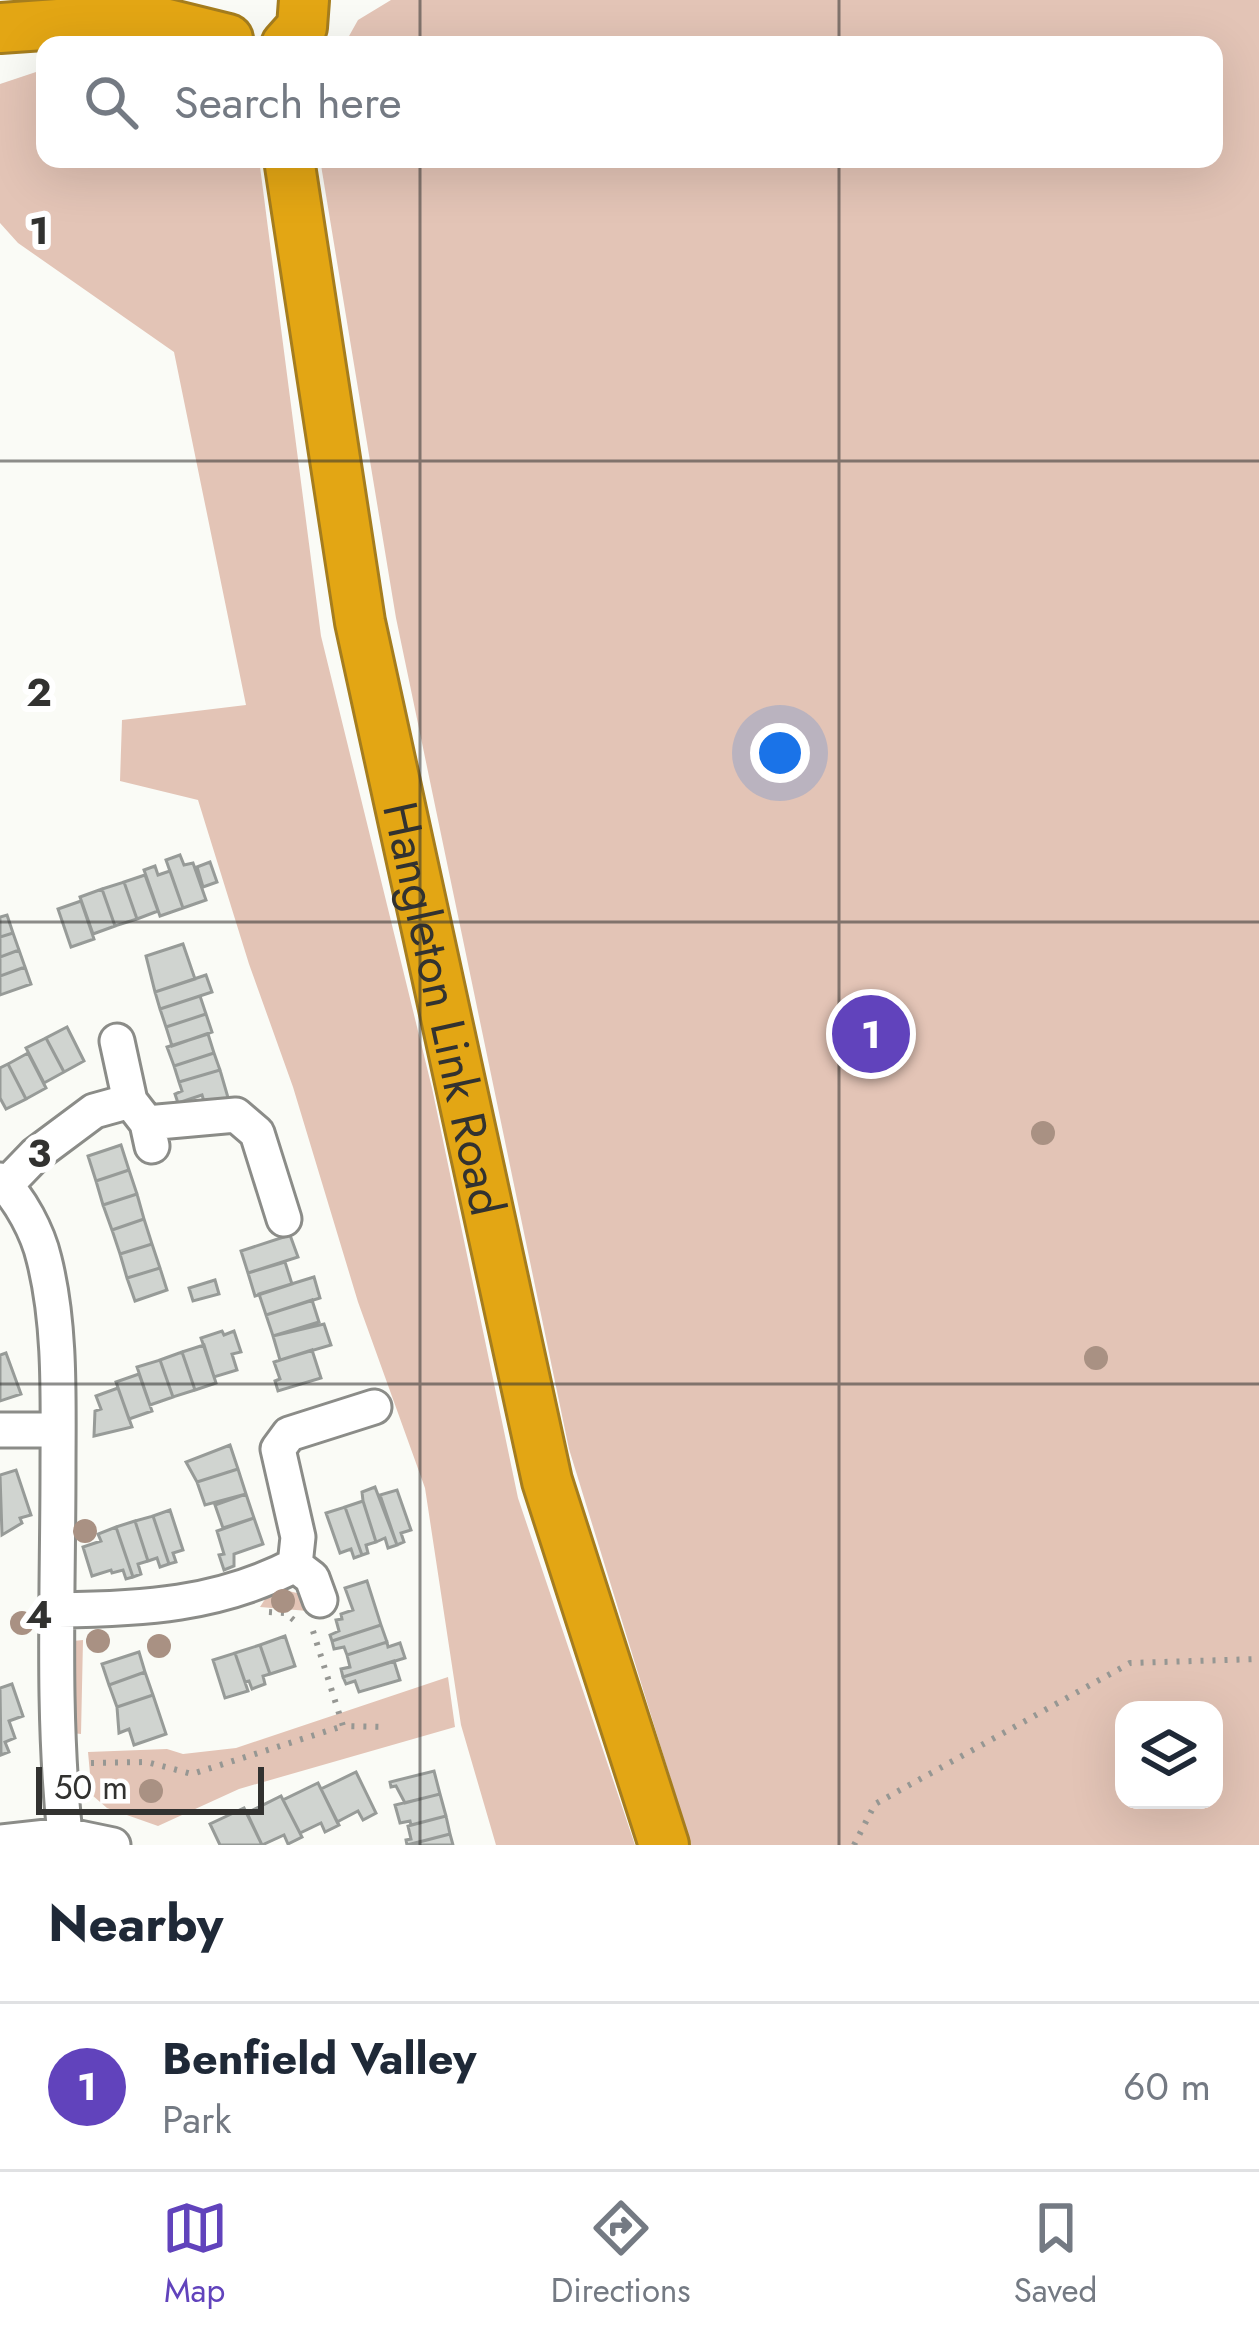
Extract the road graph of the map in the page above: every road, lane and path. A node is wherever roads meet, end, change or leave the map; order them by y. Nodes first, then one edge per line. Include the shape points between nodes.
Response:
1 (0, 28) edge
2 (226, 28) edge
3 (290, 168) edge
4 (117, 1041) dead end
5 (143, 1123) junction
6 (3, 1183) edge
7 (284, 1219) dead end
8 (374, 1407) dead end
9 (0, 1430) edge
10 (58, 1430) junction
11 (295, 1565) junction
12 (320, 1600) dead end
13 (58, 1610) junction
14 (259, 1611) dead end
15 (1259, 1659) edge
16 (343, 1726) junction
17 (386, 1726) dead end
18 (84, 1763) dead end
19 (65, 1835) junction
20 (0, 1842) edge
21 (113, 1845) edge
22 (664, 1845) edge
23 (854, 1845) edge

1 - 2 highway via 143,19
3 - 22 highway, Hangleton Link Road via 360,622 535,1428
4 - 5 street
5 - 6 street via 94,1111
5 - 7 street via 236,1115 257,1133
6 - 10 street via 44,1256
8 - 11 street via 289,1433 278,1449 298,1537
9 - 10 street
10 - 13 street
11 - 12 street via 312,1578
11 - 13 street via 199,1600
13 - 19 street
14 - 16 path via 310,1621
15 - 23 path via 1130,1663 875,1804
16 - 17 path
16 - 18 path via 192,1774 147,1762
19 - 20 street
19 - 21 street

